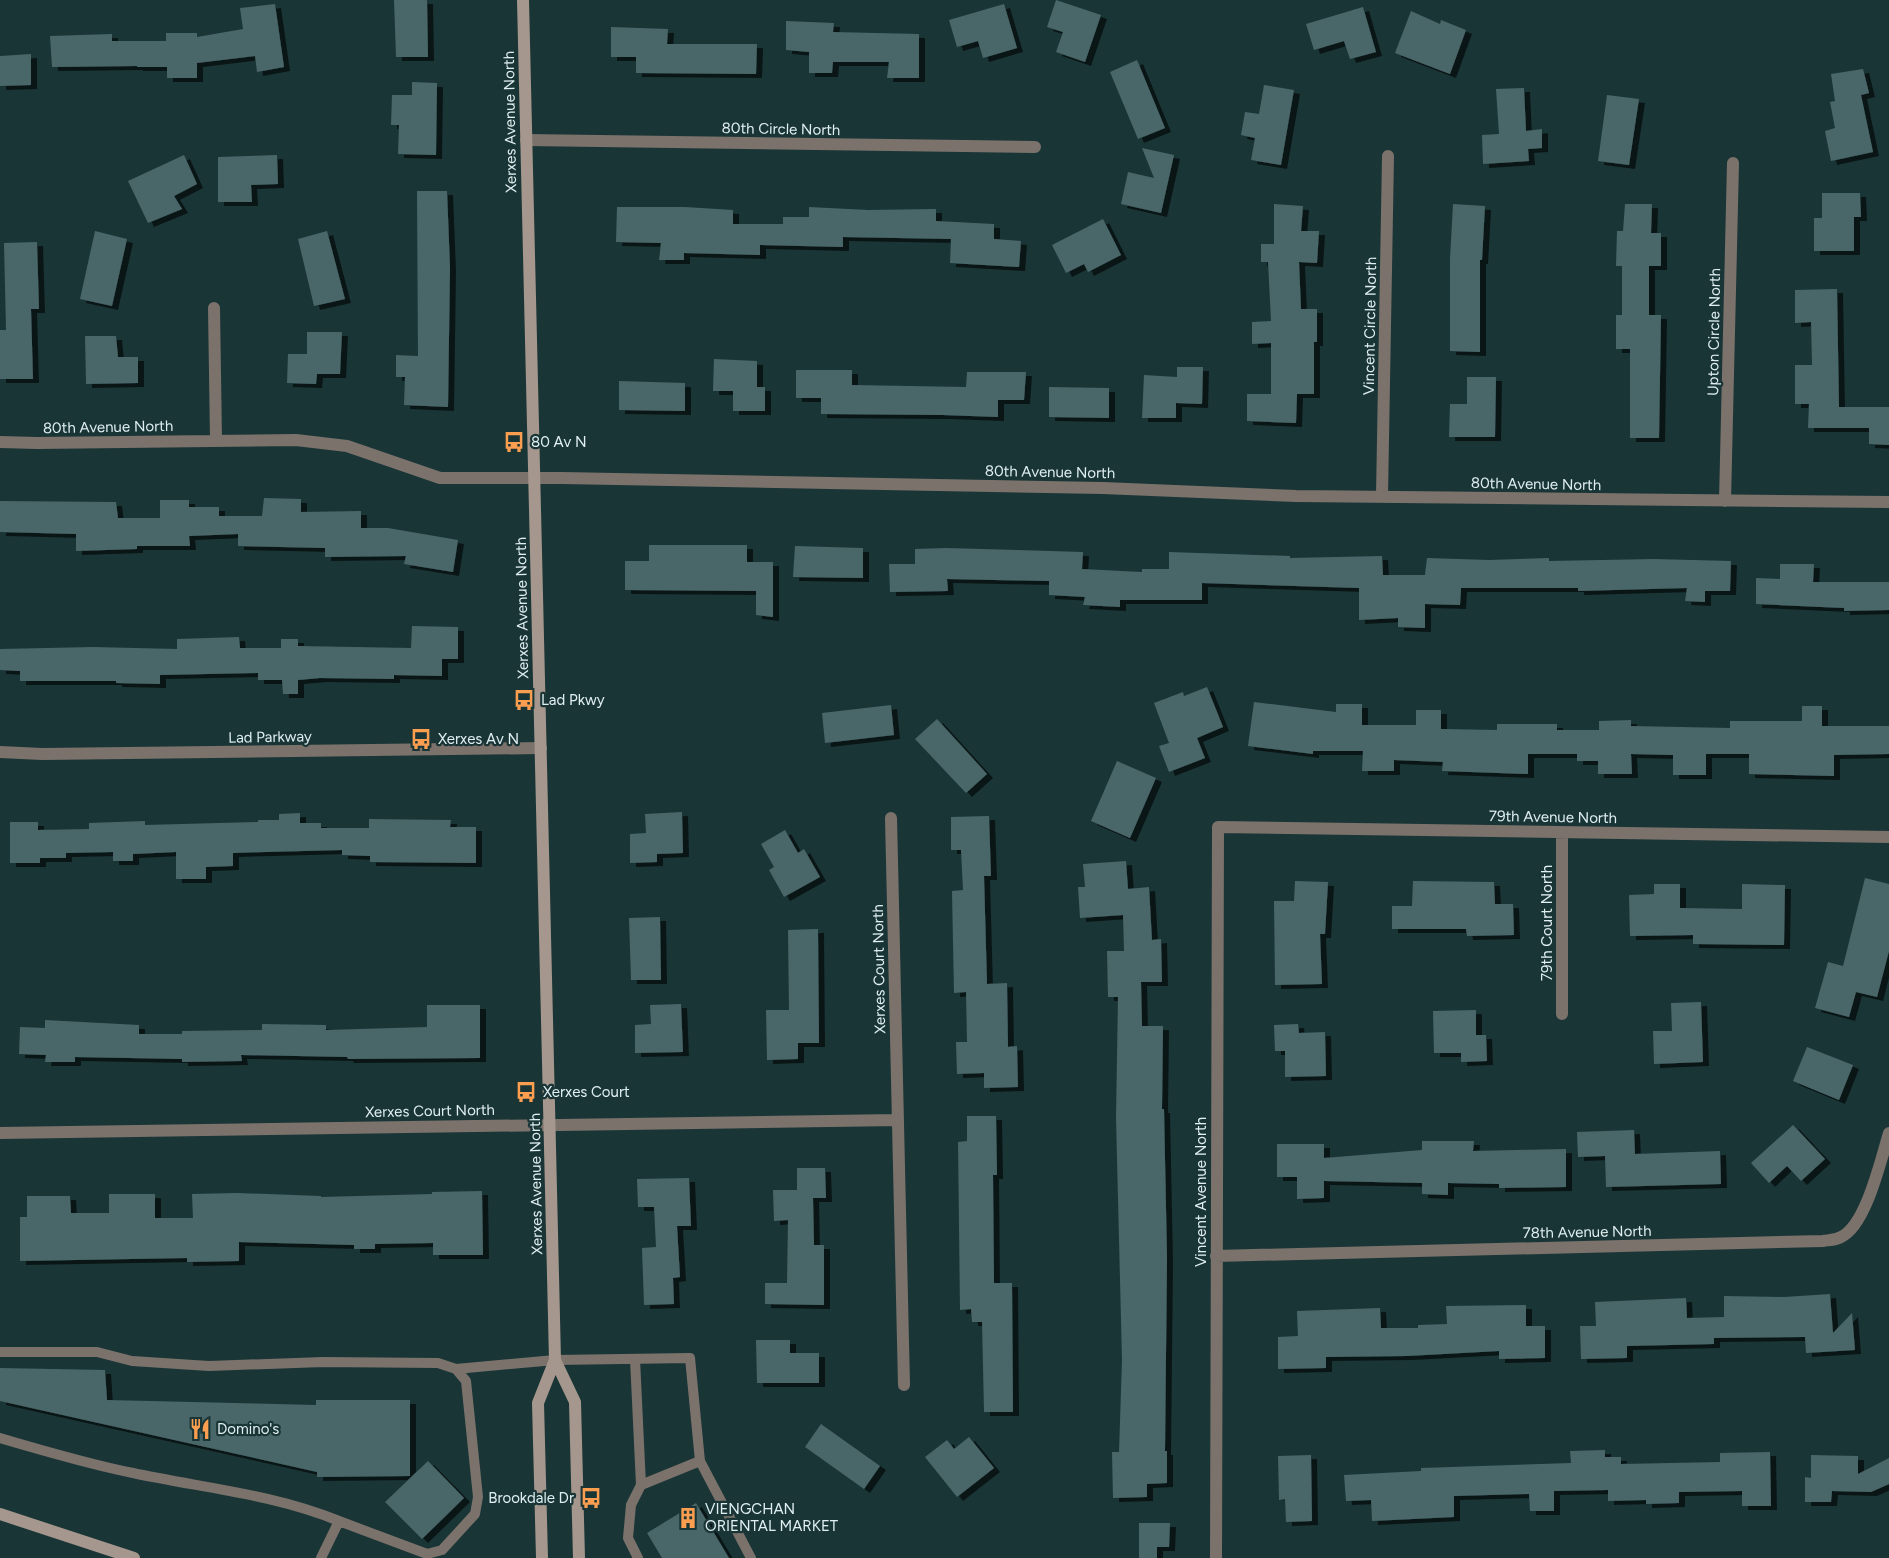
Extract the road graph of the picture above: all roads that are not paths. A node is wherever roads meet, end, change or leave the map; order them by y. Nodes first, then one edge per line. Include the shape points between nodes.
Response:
1 (523, 0) edge
2 (526, 140) junction
3 (1035, 147) dead end
4 (1388, 156) dead end
5 (1733, 163) dead end
6 (214, 308) dead end
7 (216, 440) junction
8 (0, 442) edge
9 (534, 477) junction
10 (1382, 496) junction
11 (1725, 501) junction
12 (1889, 502) edge
13 (541, 748) junction
14 (0, 752) edge
15 (891, 818) dead end
16 (1218, 827) joint
17 (1562, 833) junction
18 (1889, 837) edge
19 (1562, 1014) dead end
20 (897, 1120) junction
21 (549, 1124) junction
22 (0, 1133) edge
23 (1889, 1134) edge
24 (1216, 1256) junction
25 (0, 1353) edge
26 (635, 1359) junction
27 (555, 1360) junction
28 (456, 1369) junction
29 (904, 1385) dead end
30 (0, 1438) edge
31 (700, 1461) junction
32 (641, 1485) junction
33 (0, 1514) edge
34 (339, 1521) junction
35 (132, 1558) edge
36 (321, 1558) edge
37 (542, 1558) edge
38 (579, 1558) edge
39 (638, 1558) edge
40 (751, 1558) edge
41 (1216, 1558) edge

1 - 2 street, Xerxes Avenue North
2 - 3 street, 80th Circle North
2 - 9 street, Xerxes Avenue North
4 - 10 street, Vincent Circle North
5 - 11 street, Upton Circle North
6 - 7 street
7 - 8 street, 80th Avenue North
7 - 9 street, 80th Avenue North via 296,440 347,446 440,478
9 - 10 street, 80th Avenue North
9 - 13 street, Xerxes Avenue North
10 - 11 street, 80th Avenue North
11 - 12 street, 80th Avenue North
13 - 14 street, Lad Parkway
13 - 21 street, Xerxes Avenue North
15 - 20 street, Xerxes Court North
16 - 17 street, 79th Avenue North
16 - 24 street, Vincent Avenue North
17 - 18 street, 79th Avenue North
17 - 19 street, 79th Court North
20 - 21 street, Xerxes Court North
20 - 29 street, Xerxes Court North
21 - 22 street, Xerxes Court North
21 - 27 street, Xerxes Avenue North
23 - 24 street, 78th Avenue North via 1856,1225 1842,1237 1823,1241
24 - 41 street, Vincent Avenue North
25 - 28 lane via 97,1352 132,1360 209,1365 438,1363
26 - 27 lane
26 - 31 lane via 690,1358
26 - 32 lane
27 - 28 lane
27 - 37 street, Xerxes Avenue North via 538,1403
27 - 38 street, Xerxes Avenue North via 575,1402
28 - 34 lane via 466,1382 478,1497 474,1514 442,1550 427,1554
30 - 34 lane via 133,1473 259,1496
31 - 32 lane
31 - 40 lane
32 - 39 lane via 631,1504 628,1538
33 - 35 street
34 - 36 lane

